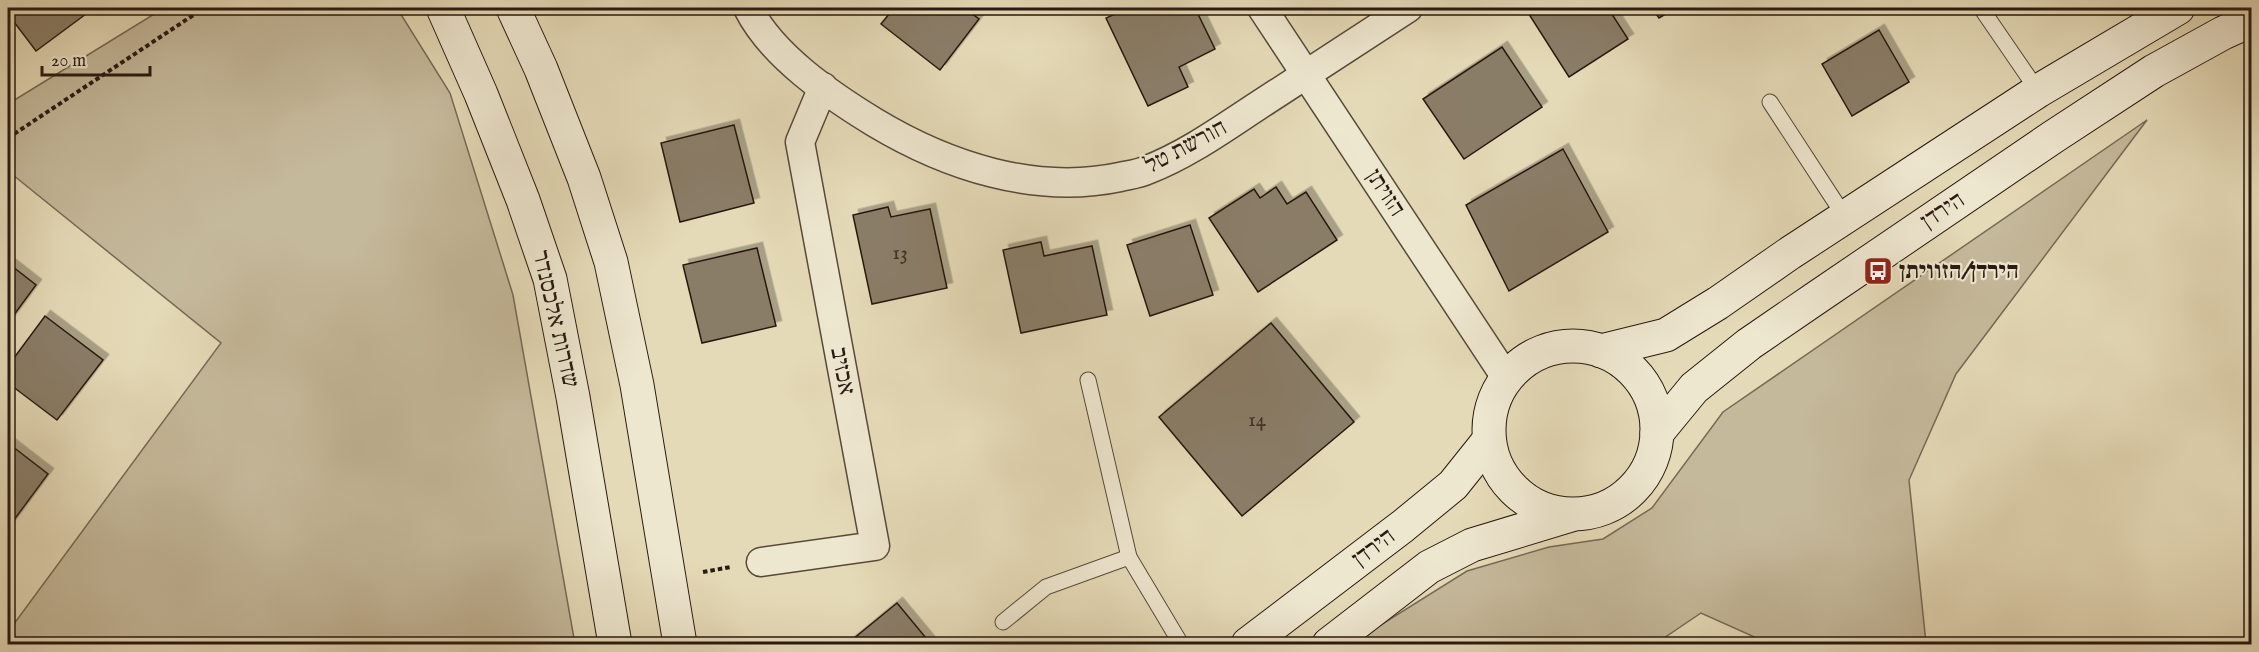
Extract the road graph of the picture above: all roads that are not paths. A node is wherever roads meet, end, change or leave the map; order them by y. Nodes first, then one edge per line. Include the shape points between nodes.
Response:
1 (443, 8) edge
2 (513, 8) edge
3 (748, 8) edge
4 (1262, 8) edge
5 (1408, 8) edge
6 (1981, 8) edge
7 (2178, 8) edge
8 (2252, 20) edge
9 (1307, 74) junction
10 (817, 83) junction
11 (2038, 90) junction
12 (1770, 102) dead end
13 (1845, 217) junction
14 (1601, 351) junction
15 (1506, 379) junction
16 (1088, 380) dead end
17 (1658, 433) junction
18 (1489, 440) junction
19 (1571, 515) junction
20 (1129, 556) junction
21 (761, 562) road end
22 (1003, 622) dead end
23 (615, 645) edge
24 (680, 645) edge
25 (1181, 645) edge
26 (1248, 645) edge
27 (1329, 645) edge

1 - 23 street, שדרות אלכסנדר via 486,105 549,279
2 - 24 street via 579,167 611,262
3 - 10 street via 756,24
4 - 9 street, הזויתן
5 - 9 street, חורשת טל
6 - 11 lane
7 - 11 street, הירדן
8 - 17 street, הירדן via 2154,71 1818,296 1694,388
9 - 10 street, חורשת טל via 1195,147 1146,171 1094,182 1042,182 991,173 941,156 893,133
9 - 15 street, הזויתן
10 - 21 street, אכזיב via 800,142 875,546
11 - 13 street, הירדן
12 - 13 lane
13 - 14 street, הירדן via 1666,335
14 - 15 street via 1576,346 1550,349 1526,360
14 - 17 street via 1625,364 1643,383 1654,407
15 - 18 street via 1493,402
16 - 20 lane
17 - 19 street via 1653,458 1640,483 1620,501
18 - 19 street via 1503,477 1521,497 1545,510
18 - 26 street, הירדן via 1453,485
19 - 27 street, הירדן via 1472,545 1450,556
20 - 22 lane via 1046,587
20 - 25 lane

